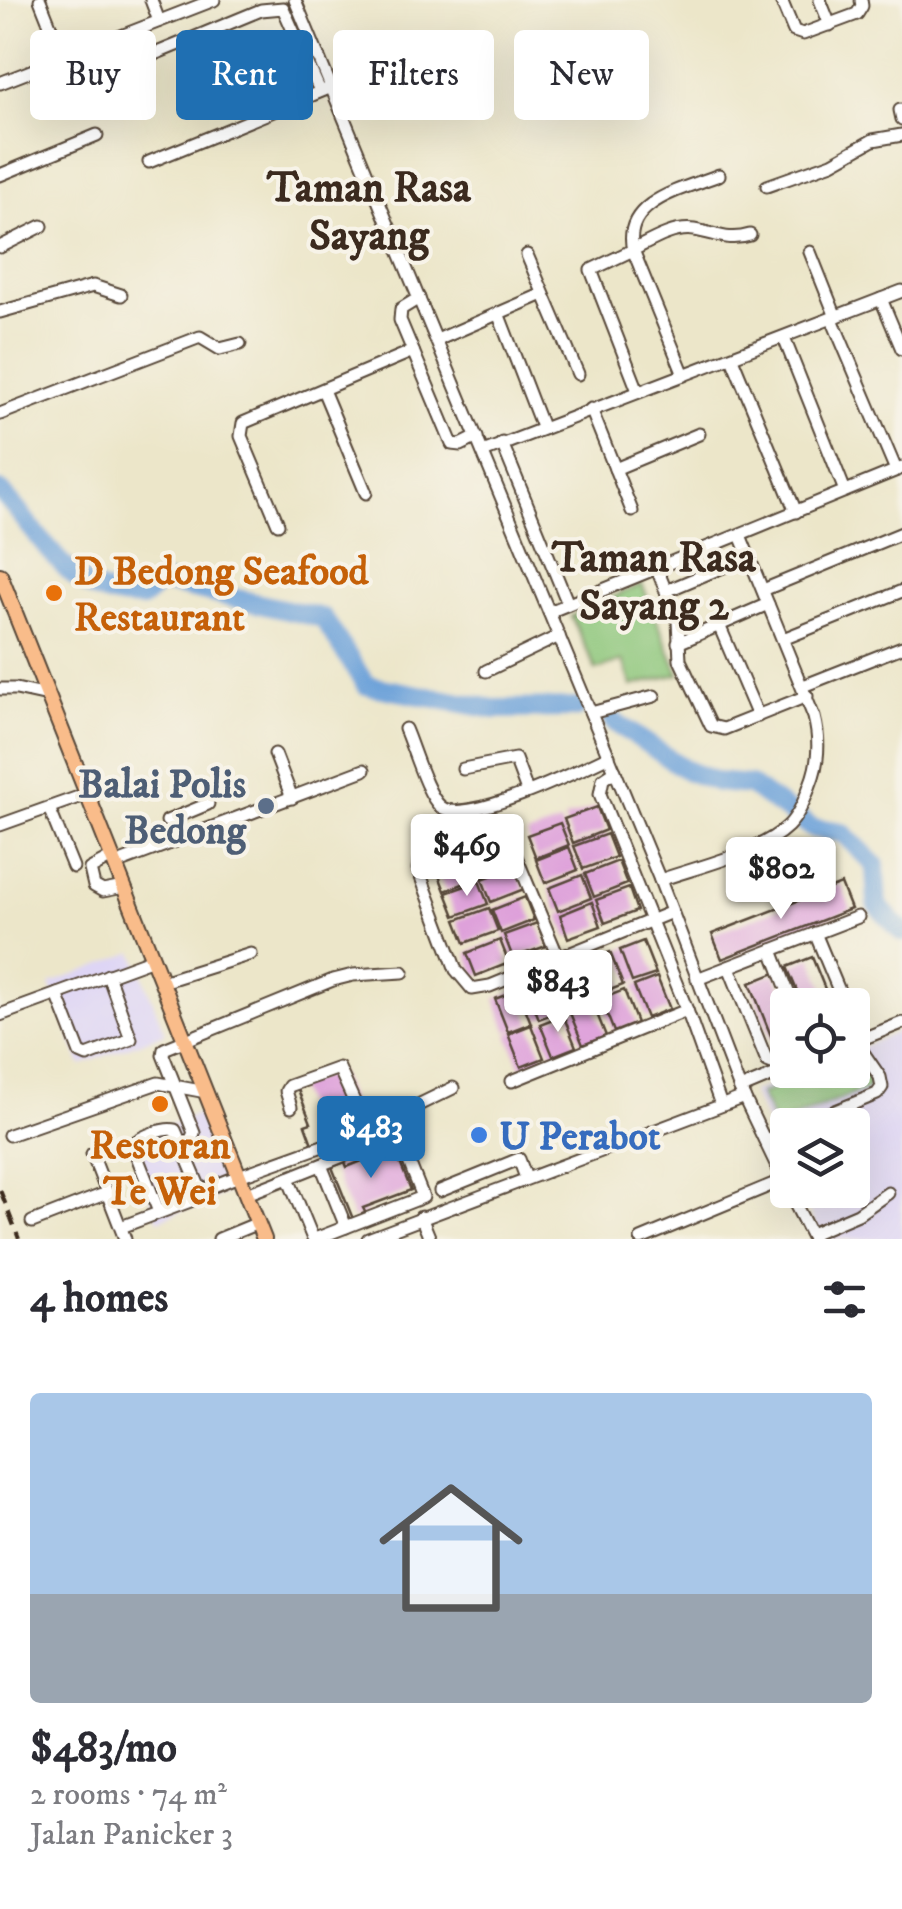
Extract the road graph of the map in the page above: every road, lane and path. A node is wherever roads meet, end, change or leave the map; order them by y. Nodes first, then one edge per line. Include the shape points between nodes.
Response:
1 (40, 0) edge
2 (151, 0) edge
3 (214, 0) edge
4 (296, 0) edge
5 (781, 0) edge
6 (820, 0) edge
7 (861, 0) edge
8 (160, 21) junction
9 (830, 25) junction
10 (52, 30) edge
11 (138, 30) edge
12 (156, 53) edge
13 (30, 71) edge
14 (0, 83) edge
15 (326, 89) junction
16 (902, 134) edge
17 (97, 135) dead end
18 (148, 162) dead end
19 (0, 175) edge
20 (719, 175) dead end
21 (768, 186) dead end
22 (42, 226) dead end
23 (750, 235) dead end
24 (0, 247) edge
25 (633, 250) junction
26 (810, 252) dead end
27 (527, 255) dead end
28 (902, 291) edge
29 (543, 294) junction
30 (121, 295) dead end
31 (419, 298) junction
32 (881, 300) junction
33 (0, 312) edge
34 (498, 313) junction
35 (834, 318) junction
36 (784, 338) junction
37 (437, 340) junction
38 (240, 344) dead end
39 (902, 349) edge
40 (413, 352) junction
41 (732, 358) junction
42 (578, 374) dead end
43 (684, 376) junction
44 (322, 390) junction
45 (638, 391) junction
46 (592, 409) junction
47 (0, 414) edge
48 (542, 427) junction
49 (698, 434) dead end
50 (477, 437) junction
51 (502, 444) junction
52 (483, 452) junction
53 (615, 468) junction
54 (899, 469) edge
55 (844, 491) junction
56 (366, 493) dead end
57 (632, 511) dead end
58 (796, 512) junction
59 (278, 524) dead end
60 (902, 533) edge
61 (740, 535) junction
62 (749, 556) junction
63 (657, 568) junction
64 (0, 575) edge
65 (666, 590) junction
66 (763, 590) junction
67 (902, 591) edge
68 (568, 604) junction
69 (768, 604) junction
70 (6, 608) edge
71 (549, 612) junction
72 (720, 624) junction
73 (559, 636) junction
74 (783, 639) junction
75 (678, 643) junction
76 (902, 647) edge
77 (486, 671) dead end
78 (0, 689) edge
79 (805, 691) junction
80 (48, 696) junction
81 (654, 696) dead end
82 (591, 713) junction
83 (758, 716) junction
84 (405, 729) dead end
85 (274, 754) dead end
86 (609, 756) junction
87 (463, 768) dead end
88 (364, 770) dead end
89 (615, 771) junction
90 (527, 791) junction
91 (87, 794) junction
92 (292, 798) junction
93 (208, 804) dead end
94 (48, 808) junction
95 (189, 812) junction
96 (167, 821) dead end
97 (0, 825) edge
98 (197, 833) junction
99 (113, 860) junction
100 (73, 866) dead end
101 (660, 880) junction
102 (124, 887) junction
103 (672, 912) junction
104 (858, 916) dead end
105 (650, 921) junction
106 (815, 933) junction
107 (772, 950) junction
108 (251, 954) dead end
109 (558, 957) junction
110 (153, 959) junction
111 (729, 966) junction
112 (403, 972) dead end
113 (108, 975) junction
114 (697, 979) junction
115 (162, 982) junction
116 (787, 988) edge
117 (838, 988) edge
118 (58, 994) junction
119 (687, 1010) junction
120 (0, 1015) edge
121 (902, 1023) edge
122 (870, 1034) edge
123 (185, 1040) junction
124 (770, 1062) edge
125 (870, 1063) edge
126 (770, 1079) edge
127 (512, 1081) dead end
128 (174, 1084) junction
129 (453, 1088) dead end
130 (206, 1092) junction
131 (742, 1093) junction
132 (720, 1105) junction
133 (292, 1107) dead end
134 (842, 1108) edge
135 (367, 1130) junction
136 (9, 1136) dead end
137 (770, 1138) edge
138 (765, 1140) junction
139 (184, 1150) junction
140 (770, 1151) edge
141 (92, 1154) dead end
142 (321, 1165) junction
143 (239, 1176) junction
144 (288, 1178) junction
145 (526, 1178) junction
146 (440, 1190) dead end
147 (201, 1191) junction
148 (107, 1193) junction
149 (770, 1193) edge
150 (888, 1193) dead end
151 (247, 1194) junction
152 (797, 1208) edge
153 (160, 1212) junction
154 (421, 1217) junction
155 (32, 1222) dead end
156 (258, 1223) junction
157 (346, 1227) junction
158 (123, 1233) edge
159 (812, 1237) edge
160 (322, 1238) edge
161 (219, 1239) edge
162 (264, 1239) edge
163 (368, 1239) edge
164 (430, 1239) edge
165 (641, 1239) edge

1 - 10 street
2 - 8 street
3 - 8 street
4 - 15 street
5 - 9 street via 798,34
6 - 9 street
7 - 9 street via 857,14
8 - 11 street
12 - 15 street via 277,6 288,14
13 - 14 street
15 - 18 street
15 - 31 street
16 - 21 street
17 - 19 street
20 - 25 street via 642,211 631,228
22 - 24 street
23 - 25 street via 722,239 683,230
25 - 43 street
25 - 45 street via 591,273
26 - 35 street
27 - 29 street
28 - 32 street
29 - 34 street
29 - 42 street
30 - 33 street via 93,286
31 - 37 street
31 - 40 street via 400,313
32 - 35 street
32 - 39 street
34 - 37 street
34 - 48 street
35 - 36 street
35 - 54 street
36 - 41 street
36 - 55 street
37 - 50 street
38 - 47 street via 220,348 200,338
40 - 44 street
40 - 50 street via 452,444
41 - 43 street
41 - 58 street
43 - 45 street
44 - 56 street
44 - 59 street via 240,429
45 - 46 street
46 - 48 street
46 - 53 street
48 - 51 street
49 - 53 street
50 - 52 street
51 - 52 street
51 - 68 street
52 - 71 street
53 - 57 street
54 - 55 street
55 - 58 street
58 - 61 street
60 - 66 street
61 - 62 street
61 - 63 street
62 - 65 street
62 - 66 street
63 - 65 street
63 - 68 street
64 - 70 main road
65 - 75 street
66 - 69 street
67 - 74 street
68 - 71 street
69 - 72 street
69 - 74 street
70 - 80 main road
71 - 73 street
72 - 75 street
72 - 83 street
73 - 77 street
73 - 82 street
74 - 79 street
75 - 83 street via 711,726 724,729
76 - 79 street
78 - 80 street
79 - 83 street
79 - 101 street via 818,753 795,818 750,848
80 - 91 main road
81 - 82 street
82 - 86 street
84 - 90 street via 444,810 464,813
85 - 92 street
86 - 89 street
86 - 90 street
87 - 90 street via 514,759
88 - 92 street
89 - 101 street
89 - 105 street via 603,779 600,794
91 - 94 street
91 - 99 main road
92 - 98 street
93 - 95 street
94 - 97 street
94 - 100 street
95 - 96 street
95 - 98 street
98 - 99 street
99 - 102 main road
99 - 102 street via 90,868 94,886
101 - 103 street
102 - 110 main road
103 - 105 street
103 - 114 street
104 - 106 street
105 - 109 street
105 - 119 street
106 - 107 street
106 - 117 street
107 - 111 street
107 - 116 street
108 - 115 street
109 - 109 street via 502,822 420,854 418,869 469,988 490,986
110 - 113 street
110 - 115 main road
111 - 114 street
111 - 124 street
112 - 123 street via 353,974
113 - 118 street
113 - 118 street via 131,1038 82,1056
114 - 131 street
115 - 123 main road
118 - 120 street
119 - 127 street
119 - 132 street
121 - 122 street
123 - 128 street via 163,1051
123 - 130 main road
125 - 134 street via 882,1087
126 - 131 street
128 - 130 street
128 - 136 street via 153,1084
128 - 139 street via 194,1134
129 - 135 street
130 - 143 main road
131 - 132 street
131 - 138 street
132 - 145 street
133 - 135 street via 289,1086 339,1068
135 - 143 street
137 - 138 street
138 - 140 street
139 - 147 street
139 - 153 street via 174,1128 134,1144
141 - 148 street
142 - 144 street
142 - 157 street
142 - 157 street via 398,1134 423,1198
143 - 147 street
143 - 151 main road
144 - 151 street
144 - 160 street
145 - 146 street via 519,1160
145 - 154 street
147 - 153 street
148 - 155 street
148 - 158 street
149 - 165 street
150 - 159 street
151 - 156 main road
152 - 159 street
153 - 158 street
154 - 163 street
154 - 164 street
156 - 161 street
156 - 162 main road
157 - 160 street

